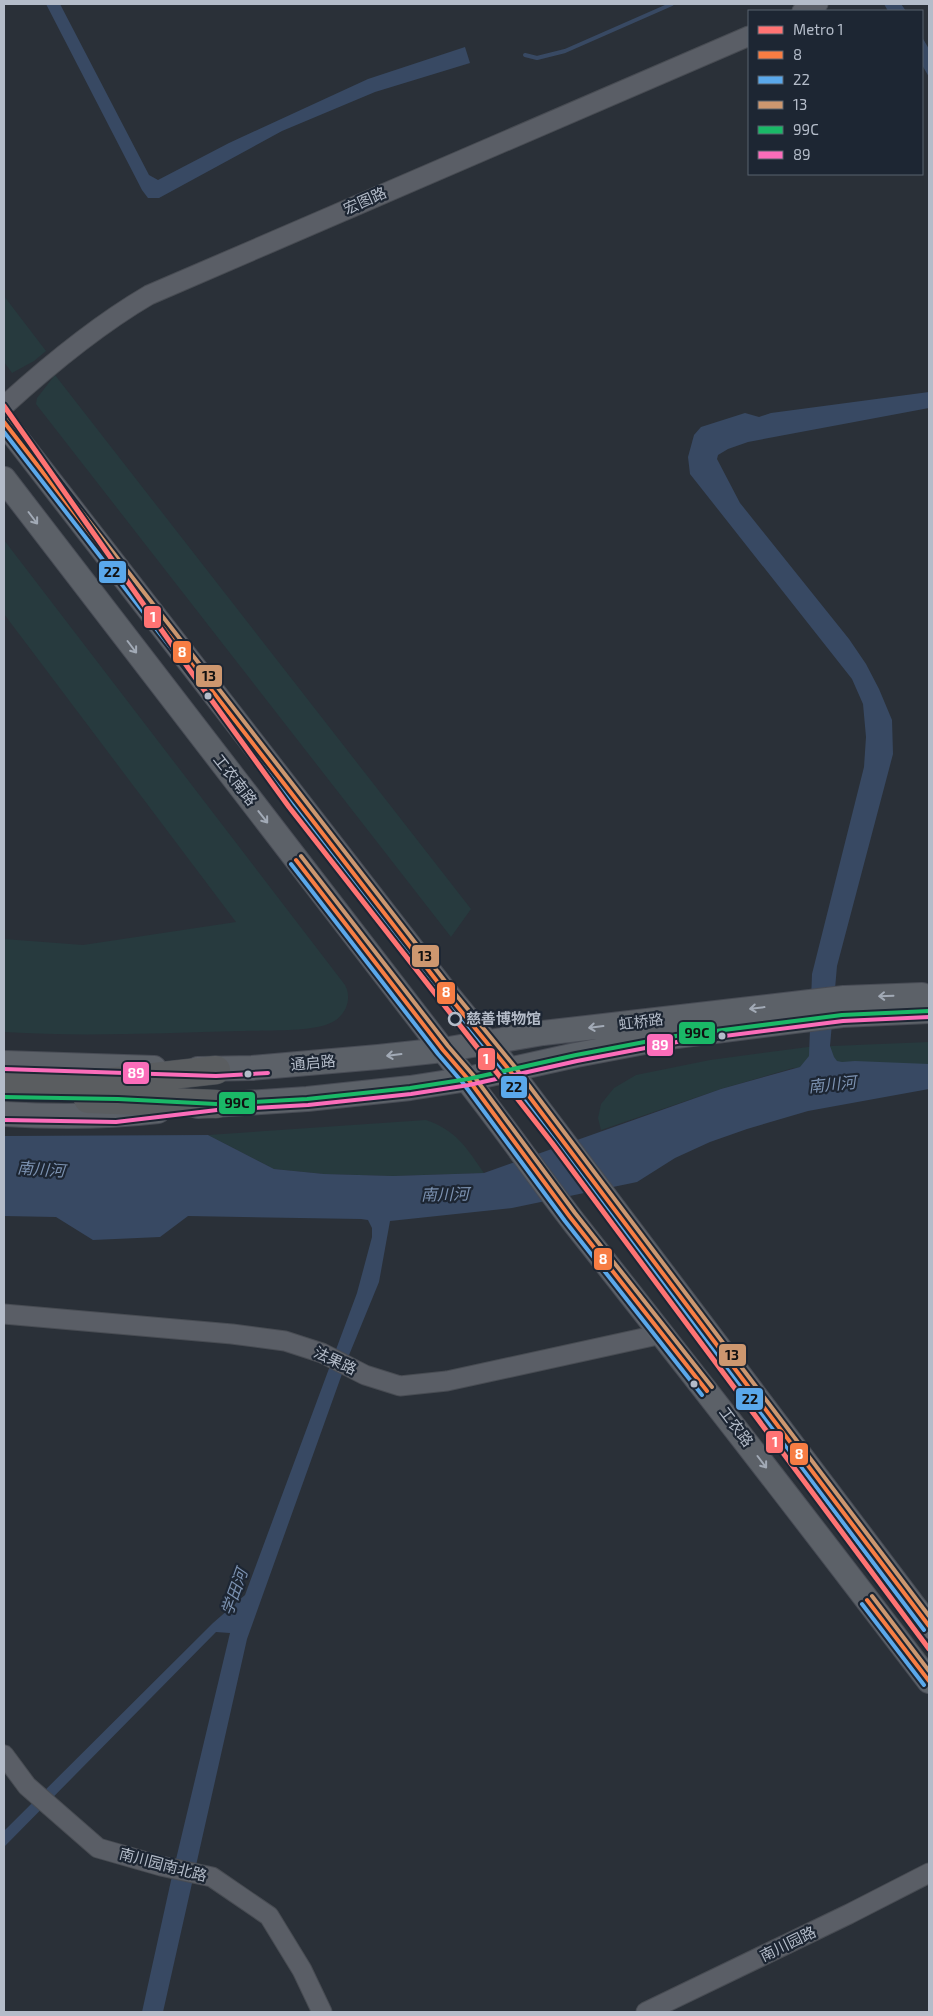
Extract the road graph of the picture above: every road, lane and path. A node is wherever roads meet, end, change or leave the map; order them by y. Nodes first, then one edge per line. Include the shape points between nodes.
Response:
1 (818, 4) edge
2 (804, 10) edge
3 (748, 36) edge
4 (4, 406) edge
5 (4, 422) edge
6 (4, 479) edge
7 (929, 995) edge
8 (843, 1007) junction
9 (929, 1011) edge
10 (804, 1012) junction
11 (486, 1043) junction
12 (443, 1050) junction
13 (4, 1063) edge
14 (216, 1070) junction
15 (510, 1071) junction
16 (468, 1079) junction
17 (4, 1081) edge
18 (4, 1097) edge
19 (216, 1104) junction
20 (4, 1114) edge
21 (4, 1314) edge
22 (662, 1334) junction
23 (929, 1626) edge
24 (929, 1681) edge
25 (4, 1755) edge
26 (929, 1873) edge
27 (322, 2012) edge
28 (646, 2012) edge

1 - 2 street
3 - 4 street, 宏图路 via 149,295 84,338
5 - 11 main road
6 -> 12 main road, 工农南路
7 -> 8 main road, 虹桥路
8 - 9 main road, 虹桥路
8 - 10 main road, 虹桥路
10 -> 11 main road, 虹桥路 via 542,1033
10 - 15 main road, 虹桥路 via 576,1055
11 - 12 main road, 虹桥路
11 - 15 main road
12 -> 14 main road, 通启路
12 - 16 main road, 工农南路
13 - 14 main road, 通启路
14 - 17 highway via 109,1082
15 - 16 main road, 虹桥路
15 - 23 main road
16 - 19 main road via 307,1099
16 - 22 main road, 工农路
18 - 19 highway
19 - 20 main road via 115,1116
21 - 22 street, 法果路 via 285,1341 322,1353 365,1376 400,1386 447,1381
22 -> 24 main road, 工农路
25 - 27 street, 南川园南北路 via 27,1786 98,1848 212,1877 268,1916 302,1970
26 - 28 street, 南川园路

